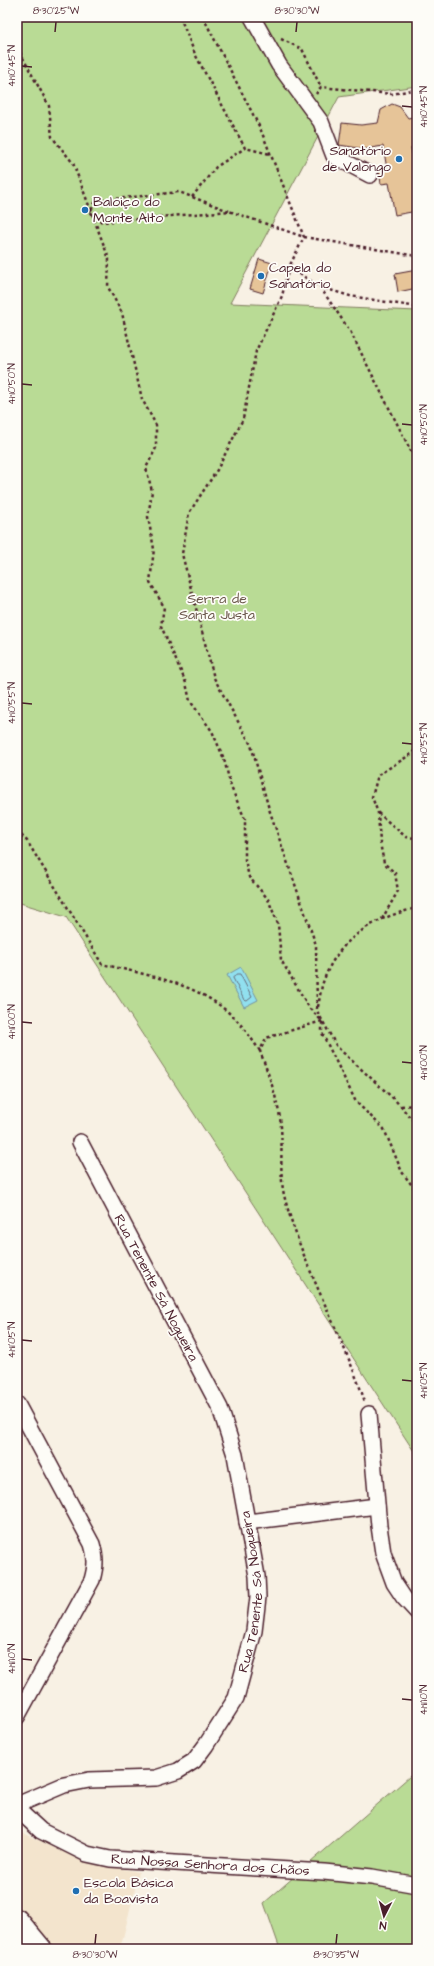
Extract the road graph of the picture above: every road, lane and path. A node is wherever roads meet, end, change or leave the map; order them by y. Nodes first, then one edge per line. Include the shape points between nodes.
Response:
1 (17, 17) edge
2 (180, 17) edge
3 (203, 17) edge
4 (256, 23) edge
5 (321, 87) junction
6 (417, 89) edge
7 (308, 104) junction
8 (245, 148) junction
9 (271, 154) junction
10 (370, 175) dead end
11 (192, 197) junction
12 (229, 211) junction
13 (90, 212) junction
14 (304, 237) junction
15 (417, 256) edge
16 (289, 267) junction
17 (320, 287) junction
18 (417, 307) edge
19 (417, 463) edge
20 (417, 744) edge
21 (378, 813) junction
22 (17, 831) edge
23 (417, 838) edge
24 (417, 908) edge
25 (382, 919) junction
26 (317, 1011) junction
27 (322, 1021) junction
28 (260, 1051) junction
29 (417, 1105) edge
30 (401, 1106) junction
31 (417, 1125) edge
32 (80, 1142) dead end
33 (417, 1192) edge
34 (17, 1404) edge
35 (369, 1414) joint
36 (377, 1506) junction
37 (247, 1522) junction
38 (417, 1612) edge
39 (17, 1717) edge
40 (17, 1805) edge
41 (17, 1809) edge
42 (417, 1885) edge
43 (17, 1920) edge
44 (41, 1949) edge

1 - 13 path via 17,47 49,106 52,137 73,163
2 - 8 path via 195,54
3 - 9 path
4 - 5 path via 302,49
4 - 7 street via 279,64
5 - 6 path via 392,94
5 - 7 path
7 - 10 street via 321,122 334,156
8 - 9 path
8 - 11 path via 216,167
9 - 14 path
11 - 12 path
11 - 13 path via 179,192 96,201
12 - 13 path via 102,222
12 - 14 path
13 - 27 path via 109,259 108,287 122,313 142,399 156,425 156,448 146,468 152,491 148,517 154,549 150,582 164,607 161,626 186,683 190,700 212,731 224,759 231,787 245,819 244,860 248,877 268,899 278,924 281,960 310,1009
14 - 15 path
14 - 16 path
16 - 17 path
16 - 26 path via 282,296 256,350 243,419 217,470 189,513 182,554 214,678 251,745 269,809 316,945
17 - 18 path via 350,296
17 - 19 path via 350,331
20 - 21 path via 413,753 378,775 372,797
21 - 23 path via 406,837
21 - 25 path via 384,863 395,873 398,891
22 - 28 path via 27,841 102,964 178,984 210,998 230,1013
24 - 25 path
25 - 26 path via 367,926 342,948 325,977
26 - 27 path
27 - 28 path via 266,1038
27 - 30 path via 337,1047
27 - 33 path via 322,1033 356,1102 384,1129 402,1172
28 - 35 path via 271,1080 280,1118 284,1197 296,1238 354,1369
29 - 30 path
30 - 31 path
32 - 37 street, Rua Tenente Sá Nogueira via 220,1408 235,1455
34 - 39 street via 92,1544 96,1557 92,1580
35 - 36 street
36 - 37 street
36 - 38 street via 384,1553 394,1583
37 - 40 street, Rua Tenente Sá Nogueira via 258,1597 254,1631 236,1698 194,1761 178,1771 156,1778 89,1780 64,1785
41 - 42 street, Rua Nossa Senhora dos Chãos via 41,1832 87,1854 110,1859 324,1872
43 - 44 street

